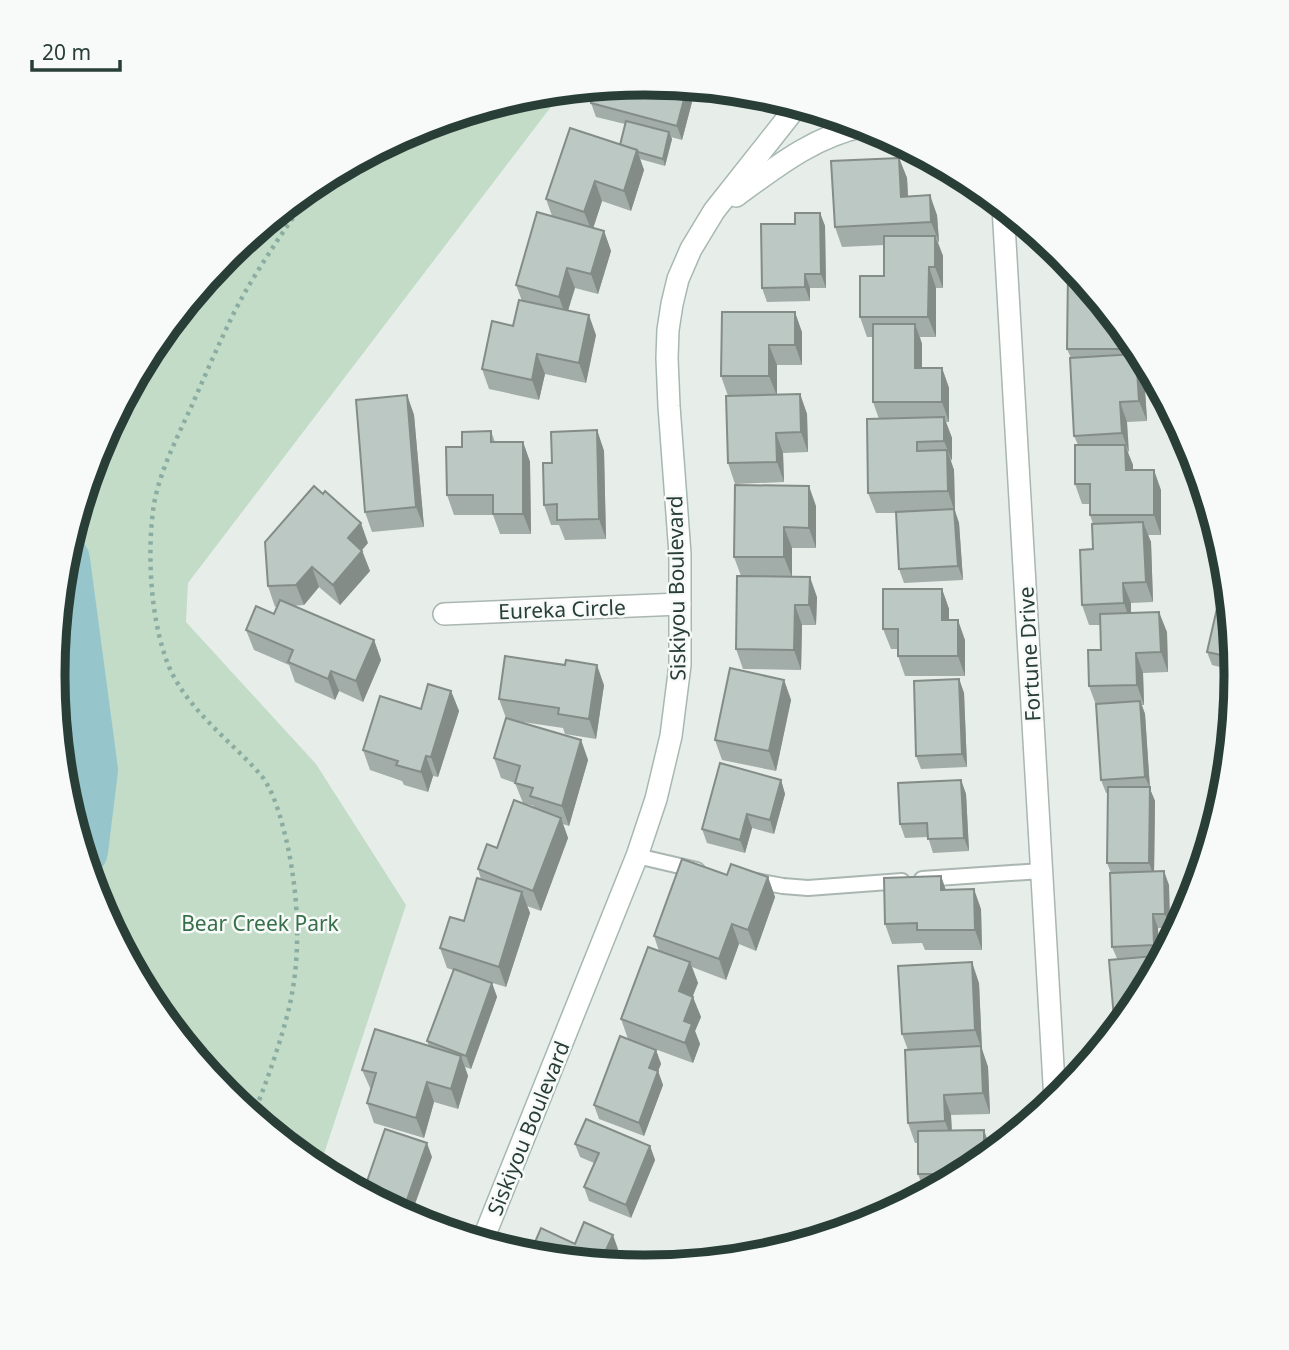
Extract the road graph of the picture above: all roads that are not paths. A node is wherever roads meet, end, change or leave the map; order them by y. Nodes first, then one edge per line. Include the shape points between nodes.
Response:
1 (791, 114) edge
2 (845, 131) edge
3 (714, 211) junction
4 (1004, 220) edge
5 (680, 604) junction
6 (444, 614) dead end
7 (637, 856) junction
8 (1041, 871) junction
9 (707, 872) edge
10 (732, 877) edge
11 (1054, 1085) edge
12 (485, 1232) edge

1 - 3 street, Siskiyou Boulevard
2 - 3 street via 793,154
3 - 5 street, Siskiyou Boulevard via 678,279 668,330
4 - 8 street, Fortune Drive
5 - 6 street, Eureka Circle
5 - 7 street, Siskiyou Boulevard via 680,665 671,736
7 - 9 lane
7 - 12 street, Siskiyou Boulevard
8 - 10 lane via 808,888
8 - 11 street, Fortune Drive

